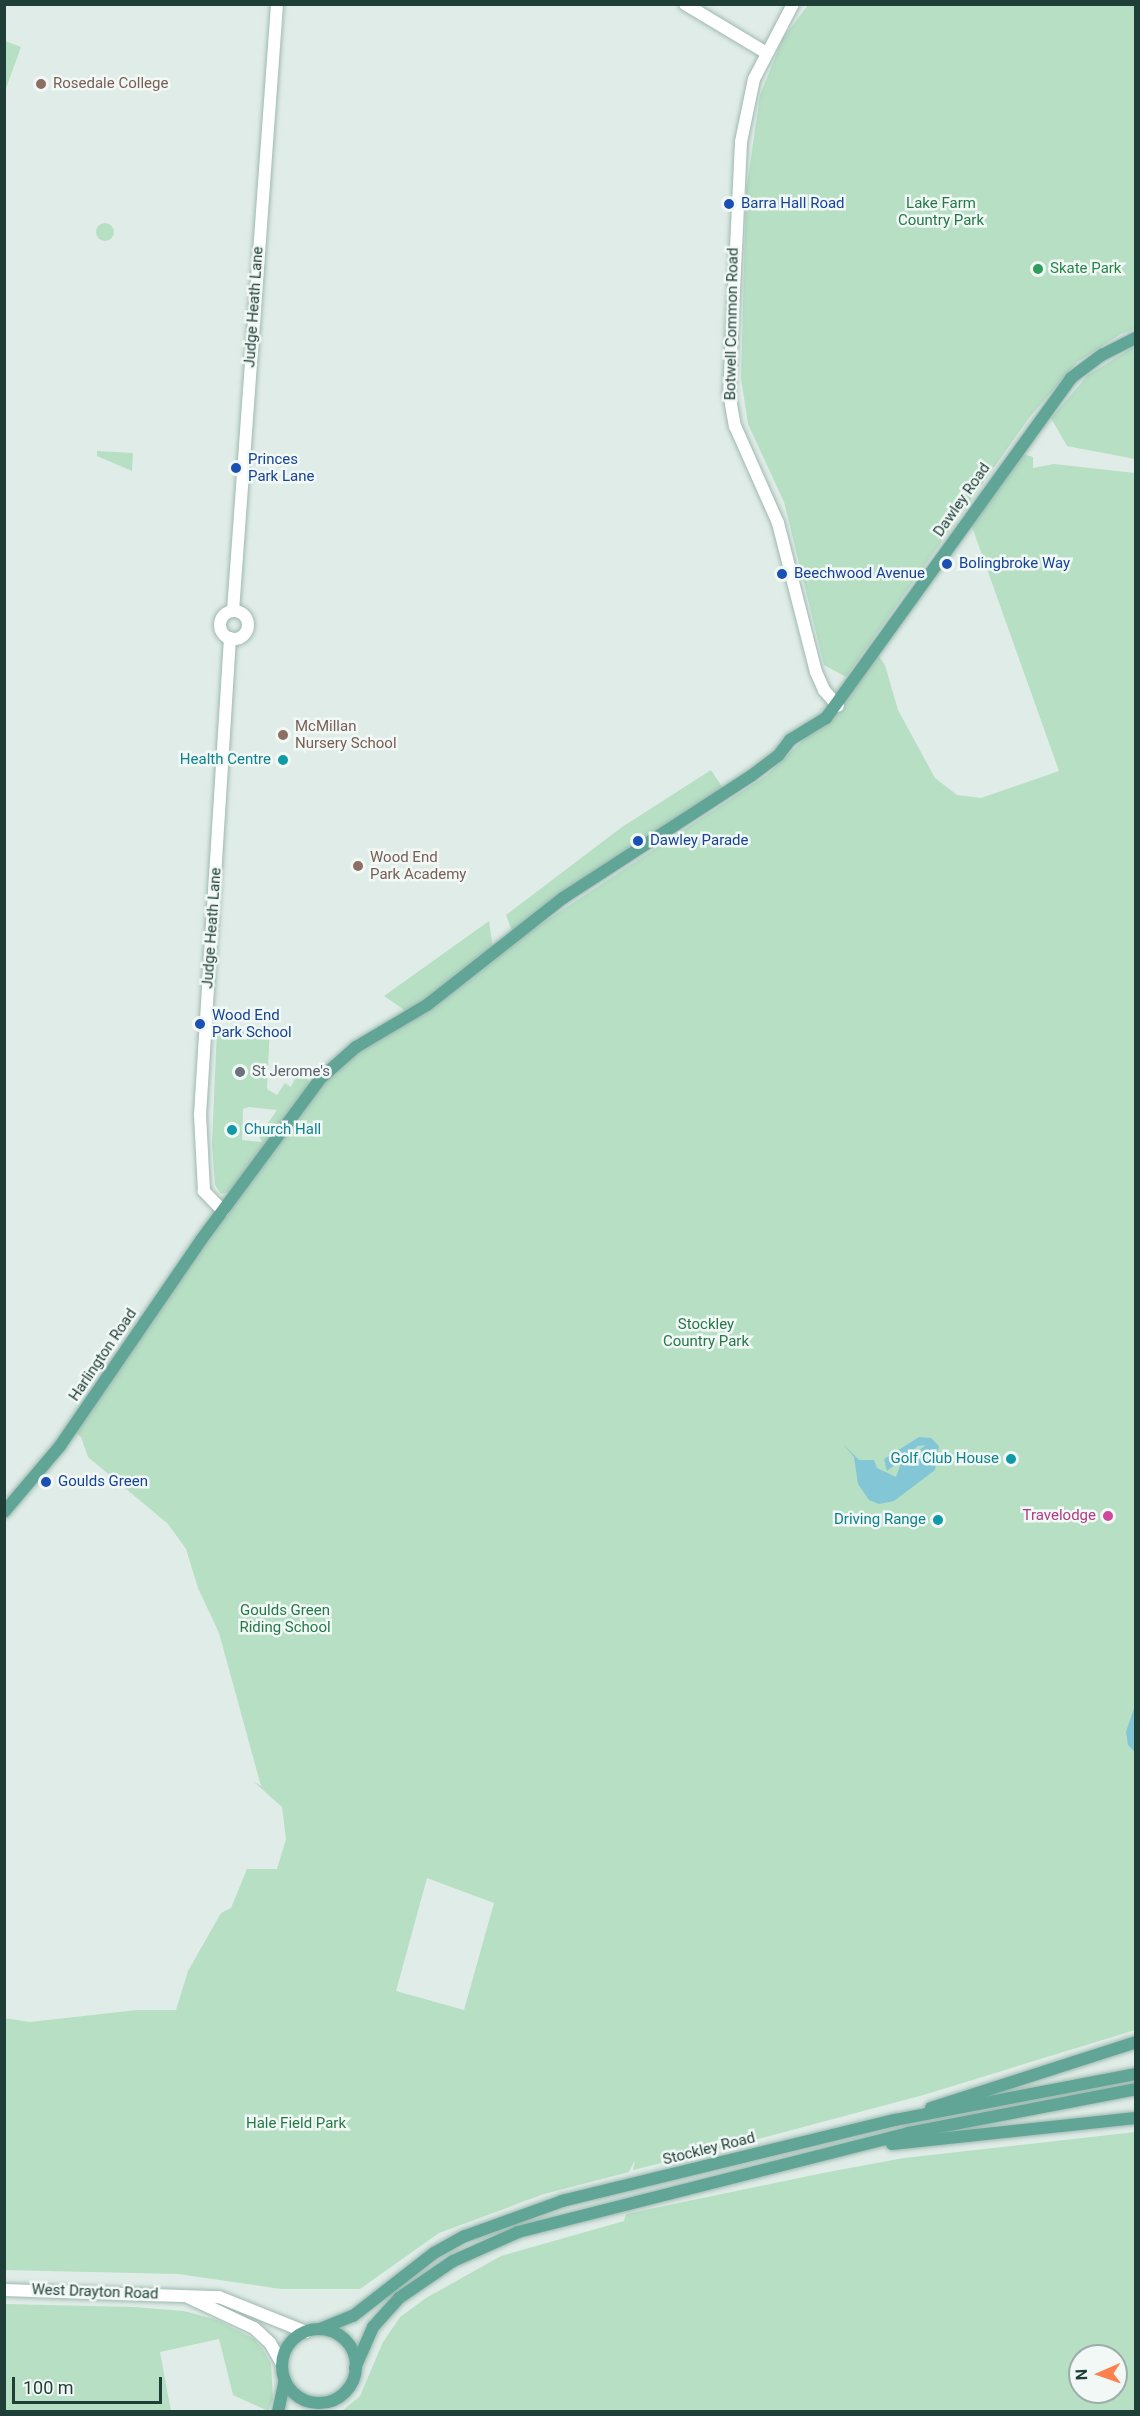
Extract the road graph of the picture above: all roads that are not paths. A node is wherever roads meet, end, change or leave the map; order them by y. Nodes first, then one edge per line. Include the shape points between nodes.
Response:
1 (277, 4) edge
2 (686, 4) edge
3 (793, 4) edge
4 (765, 52) junction
5 (1136, 338) edge
6 (233, 611) junction
7 (230, 638) junction
8 (838, 706) junction
9 (223, 1211) junction
10 (4, 1512) edge
11 (1136, 2042) edge
12 (1136, 2074) edge
13 (1136, 2089) edge
14 (1136, 2118) edge
15 (895, 2120) junction
16 (848, 2148) junction
17 (4, 2290) edge
18 (185, 2296) junction
19 (320, 2329) junction
20 (306, 2332) junction
21 (282, 2364) junction
22 (355, 2368) junction
23 (285, 2380) junction
24 (326, 2402) junction
25 (278, 2412) edge
26 (315, 2412) edge

1 - 6 street, Judge Heath Lane
2 - 4 street
3 - 4 street, Botwell Common Road
4 - 8 street, Botwell Common Road via 752,88 738,164 731,407 738,435 778,523 820,682
5 - 8 main road, Dawley Road via 1102,355 1071,378 962,525
6 - 7 street via 220,622 222,633
6 - 7 street via 244,615 248,627 241,637
7 - 9 street, Judge Heath Lane via 200,1115 204,1191
8 - 9 main road, Dawley Road via 811,730 790,740 778,756 751,776 571,892 428,1005 347,1054 296,1108
9 - 10 main road, Harlington Road via 60,1446
11 - 15 main road
12 - 15 main road, Stockley Road
13 - 16 main road, Stockley Road
14 - 16 main road
15 - 19 main road, Stockley Road via 562,2201 496,2223 434,2253 353,2316
16 - 22 main road, Stockley Road via 563,2217 489,2243 438,2270 399,2298 373,2327
17 - 18 street, West Drayton Road
18 - 20 street, West Drayton Road via 219,2297 240,2303
18 - 21 street, West Drayton Road via 254,2328 270,2343
19 - 20 main road
19 - 22 main road via 334,2332 347,2342
20 - 21 main road via 289,2345
21 - 23 main road
22 - 24 main road via 347,2389
23 - 24 main road via 302,2399
23 - 25 main road
24 - 26 main road

